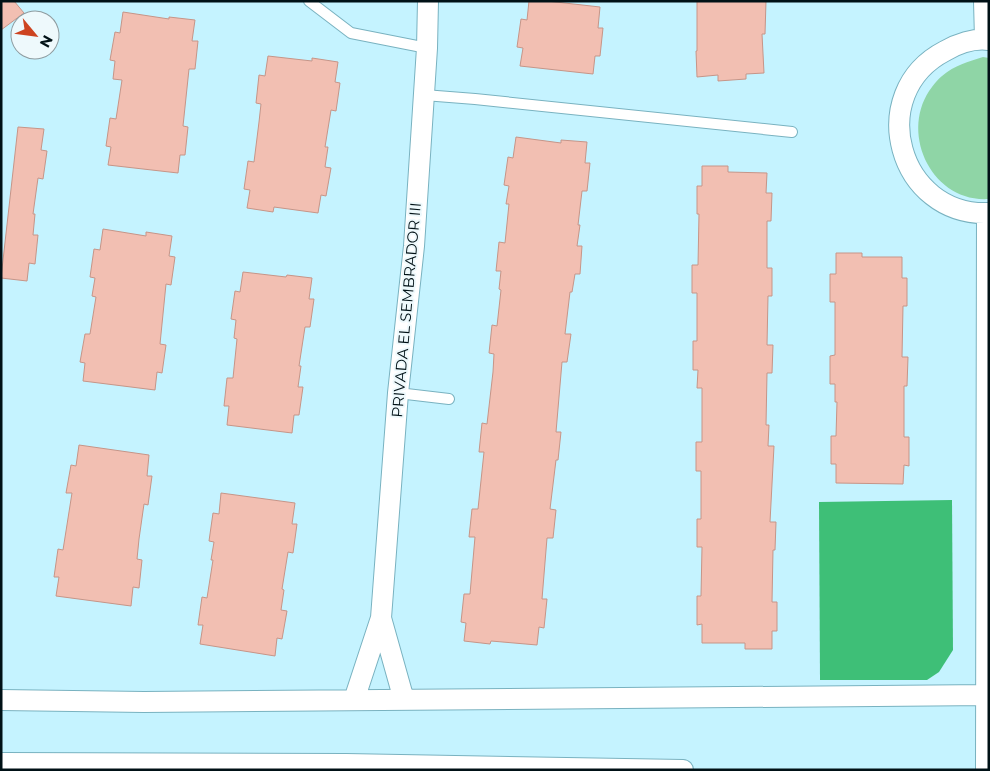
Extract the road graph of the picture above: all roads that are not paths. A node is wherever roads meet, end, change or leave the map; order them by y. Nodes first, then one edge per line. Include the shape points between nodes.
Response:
1 (309, 1) edge
2 (428, 1) edge
3 (984, 1) edge
4 (987, 40) edge
5 (427, 48) junction
6 (424, 95) junction
7 (792, 132) dead end
8 (988, 214) edge
9 (398, 393) junction
10 (450, 399) dead end
11 (381, 618) junction
12 (987, 694) edge
13 (1, 700) edge
14 (354, 700) junction
15 (404, 700) junction
16 (1, 764) edge
17 (683, 770) edge
18 (986, 770) edge

1 - 5 lane via 351,32
2 - 5 street, PRIVADA EL SEMBRADOR III
3 - 4 street
4 - 8 street via 958,44 933,57 914,76 906,92 898,128 903,155 916,179 928,192 960,210
5 - 6 street, PRIVADA EL SEMBRADOR III
6 - 7 lane
6 - 9 street, PRIVADA EL SEMBRADOR III via 414,246
8 - 12 street
9 - 10 lane
9 - 11 street, PRIVADA EL SEMBRADOR III
11 - 14 street, PRIVADA EL SEMBRADOR III
11 - 15 street, PRIVADA EL SEMBRADOR III
12 - 15 street
12 - 18 street
13 - 14 street
14 - 15 street
16 - 17 street via 346,764

